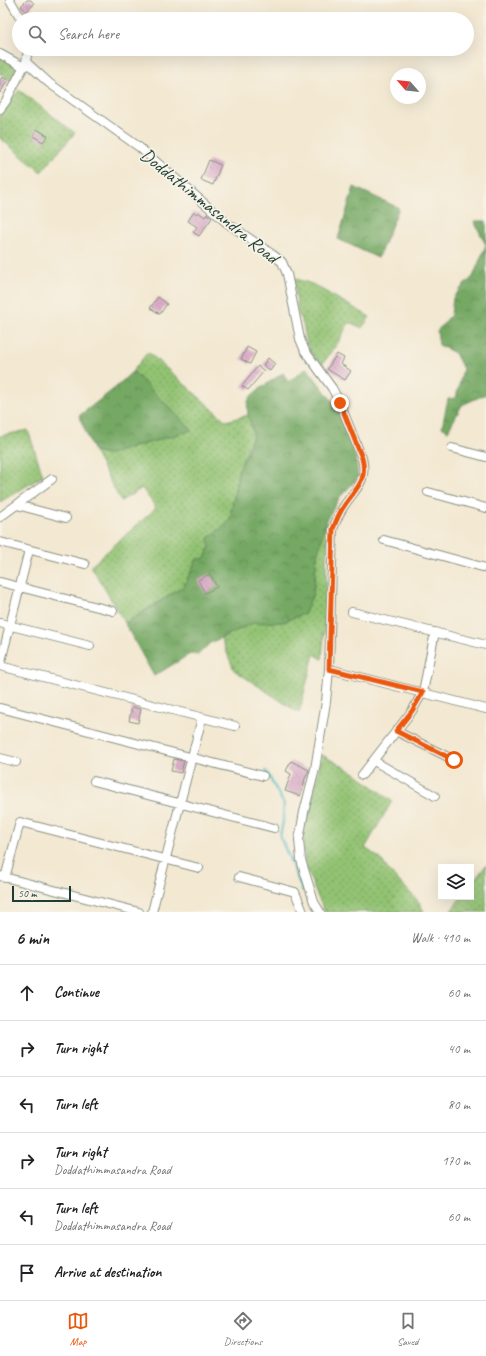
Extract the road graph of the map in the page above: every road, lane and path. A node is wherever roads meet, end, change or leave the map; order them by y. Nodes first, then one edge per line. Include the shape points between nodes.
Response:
1 (10, 0) edge
2 (17, 12) edge
3 (0, 54) edge
4 (27, 56) edge
5 (25, 64) junction
6 (0, 109) edge
7 (452, 448) dead end
8 (486, 456) edge
9 (52, 479) dead end
10 (428, 492) dead end
11 (17, 505) junction
12 (486, 508) edge
13 (0, 518) edge
14 (66, 518) dead end
15 (384, 540) dead end
16 (0, 542) edge
17 (29, 550) junction
18 (85, 564) dead end
19 (486, 568) edge
20 (0, 582) edge
21 (20, 587) junction
22 (113, 611) dead end
23 (352, 612) dead end
24 (0, 623) edge
25 (10, 626) junction
26 (435, 632) junction
27 (486, 645) edge
28 (90, 646) dead end
29 (0, 666) edge
30 (329, 669) junction
31 (423, 692) junction
32 (0, 708) edge
33 (486, 709) edge
34 (202, 718) junction
35 (235, 726) dead end
36 (396, 731) junction
37 (192, 757) junction
38 (0, 758) edge
39 (454, 760) dead end
40 (374, 761) junction
41 (16, 762) dead end
42 (362, 775) dead end
43 (263, 776) dead end
44 (94, 781) dead end
45 (435, 796) dead end
46 (180, 804) junction
47 (274, 828) dead end
48 (166, 860) junction
49 (199, 868) dead end
50 (3, 877) edge
51 (239, 877) dead end
52 (314, 902) junction
53 (301, 911) edge
54 (139, 912) edge
55 (152, 912) edge
56 (320, 912) edge

1 - 2 street
3 - 5 street, Doddathimmasandra Road
4 - 5 street
5 - 6 street
5 - 30 street, Doddathimmasandra Road via 139,147 227,223 282,262 287,274 300,339 305,351 340,403 364,466 360,485 338,515 333,529
7 - 8 street
9 - 11 street
10 - 12 street
11 - 13 street
11 - 14 street
15 - 19 street
16 - 17 street
17 - 18 street
17 - 21 street
20 - 21 street
21 - 22 street
21 - 25 street
23 - 26 street
24 - 25 street
25 - 28 street
25 - 29 street
26 - 27 street
26 - 31 street
29 - 34 street
30 - 31 street
30 - 52 street, Doddathimmasandra Road via 315,769 299,840 301,860
31 - 33 street
31 - 36 street
32 - 37 street
34 - 35 street
34 - 37 street
36 - 39 street
36 - 40 street
37 - 43 street
37 - 46 street
38 - 41 street
40 - 42 street
40 - 45 street
44 - 46 street
46 - 47 street
46 - 48 street
48 - 49 street
48 - 50 street via 20,822
48 - 55 street
50 - 54 street
51 - 53 street via 295,892
52 - 53 street
52 - 56 street, Doddathimmasandra Road

